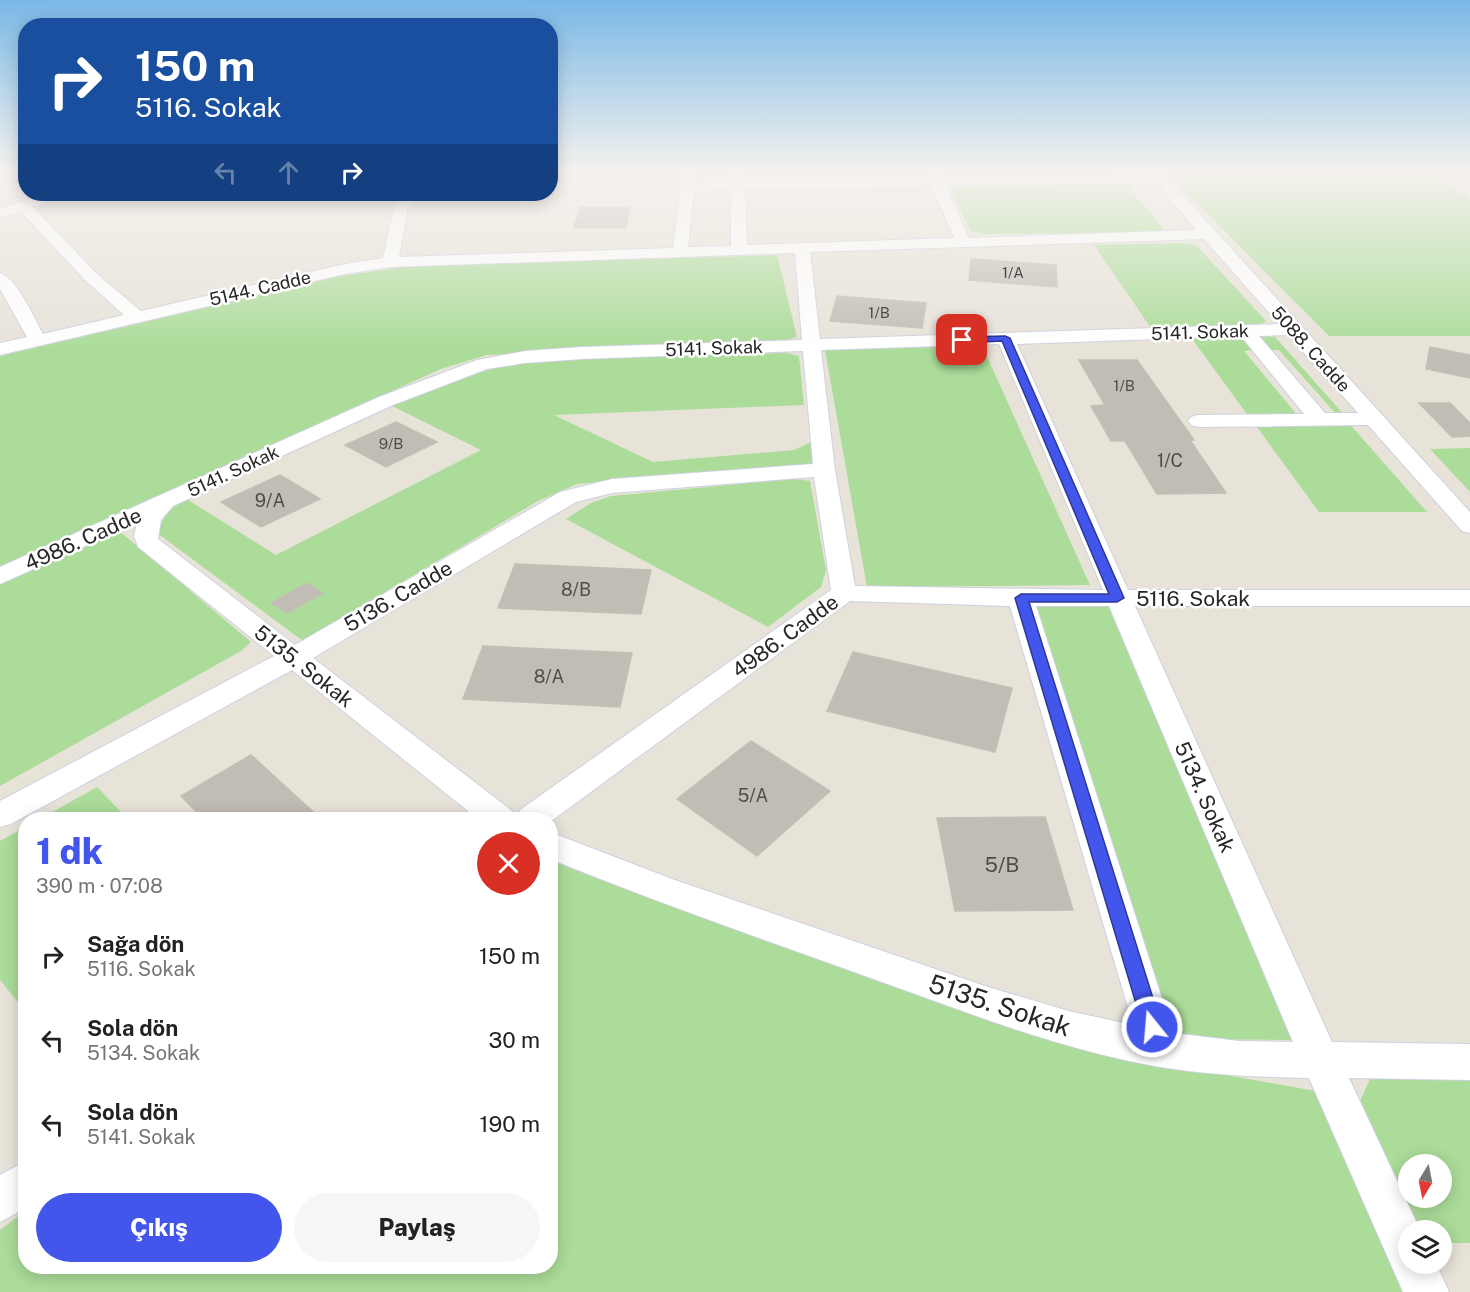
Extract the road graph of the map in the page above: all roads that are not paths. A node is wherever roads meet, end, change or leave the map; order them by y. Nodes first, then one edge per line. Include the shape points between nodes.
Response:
1 (47, 231) edge
2 (396, 231) edge
3 (682, 231) edge
4 (739, 231) edge
5 (959, 231) edge
6 (1206, 231) edge
7 (1208, 234) junction
8 (963, 241) junction
9 (802, 247) junction
10 (739, 249) junction
11 (680, 251) junction
12 (390, 262) junction
13 (0, 278) edge
14 (137, 316) junction
15 (1293, 329) junction
16 (1246, 331) junction
17 (1005, 338) junction
18 (38, 340) junction
19 (810, 345) junction
20 (0, 349) edge
21 (1374, 419) junction
22 (1320, 420) junction
23 (1198, 421) dead end
24 (824, 470) junction
25 (165, 502) junction
26 (1470, 526) edge
27 (0, 576) edge
28 (844, 593) junction
29 (1021, 598) junction
30 (1117, 598) junction
31 (1470, 598) edge
32 (293, 658) junction
33 (491, 812) edge
34 (541, 812) edge
35 (0, 815) edge
36 (558, 848) edge
37 (1159, 1049) junction
38 (1321, 1061) junction
39 (1470, 1062) edge
40 (18, 1188) edge
41 (0, 1201) edge
42 (1398, 1232) edge
43 (1418, 1274) edge
44 (1426, 1292) edge

1 - 14 street via 79,267
2 - 12 street
3 - 11 street
4 - 10 street
5 - 8 street
6 - 7 street, 5088. Cadde
7 - 8 street, 5144. Cadde
7 - 15 street, 5088. Cadde
8 - 9 street, 5144. Cadde
9 - 10 street, 5144. Cadde
9 - 19 street, 4986. Cadde
10 - 11 street, 5144. Cadde
11 - 12 street, 5144. Cadde
12 - 14 street, 5144. Cadde
13 - 18 street
14 - 18 street, 5144. Cadde
15 - 16 street, 5141. Sokak
15 - 21 street, 5088. Cadde
16 - 17 street, 5141. Sokak
16 - 22 street
17 - 19 street, 5141. Sokak
17 - 30 street, 5134. Sokak
18 - 20 street, 5144. Cadde
19 - 24 street, 4986. Cadde
19 - 25 street, 5141. Sokak via 582,353 484,364 386,401
21 - 22 street
21 - 26 street, 5088. Cadde
22 - 23 street
24 - 28 street, 4986. Cadde
24 - 32 street, 5136. Cadde via 612,486 568,497
25 - 27 street, 4986. Cadde
25 - 32 street, 5135. Sokak via 147,524 146,542
28 - 29 street, 5116. Sokak
28 - 34 street, 4986. Cadde
29 - 30 street, 5116. Sokak
29 - 37 street
30 - 31 street, 5116. Sokak
30 - 38 street, 5134. Sokak
32 - 33 street, 5135. Sokak
32 - 35 street, 5136. Cadde
36 - 37 street, 5135. Sokak via 660,890 988,1003 1069,1028
37 - 38 street, 5135. Sokak via 1239,1059
38 - 39 street, 5135. Sokak
38 - 42 street, 5134. Sokak
40 - 41 street
43 - 44 street

